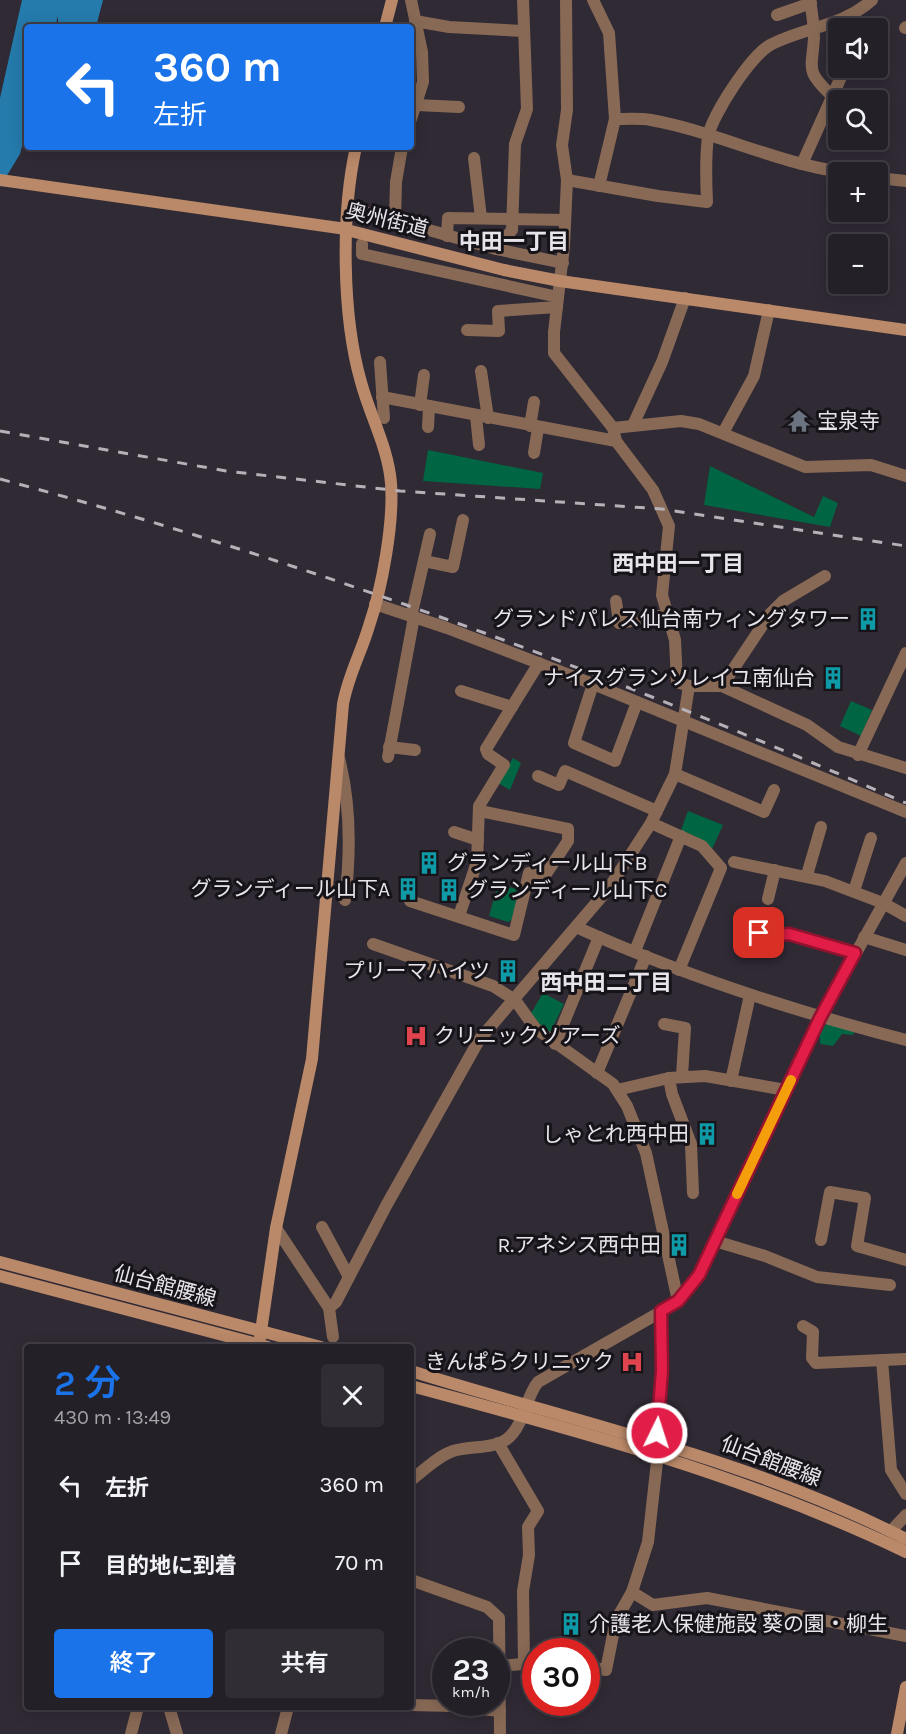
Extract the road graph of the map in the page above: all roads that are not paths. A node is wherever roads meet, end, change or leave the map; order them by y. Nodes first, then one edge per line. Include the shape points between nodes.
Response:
1 (392, 0) edge
2 (411, 0) edge
3 (523, 0) edge
4 (566, 0) edge
5 (593, 0) edge
6 (872, 0) edge
7 (811, 1) edge
8 (777, 15) dead end
9 (415, 21) junction
10 (386, 24) edge
11 (813, 30) junction
12 (523, 31) junction
13 (828, 93) edge
14 (828, 103) edge
15 (416, 105) junction
16 (459, 107) dead end
17 (414, 111) edge
18 (615, 119) junction
19 (708, 135) junction
20 (355, 150) edge
21 (401, 150) edge
22 (474, 158) dead end
23 (802, 164) junction
24 (828, 169) edge
25 (888, 179) edge
26 (0, 180) edge
27 (567, 180) junction
28 (906, 181) edge
29 (599, 186) junction
30 (481, 218) junction
31 (364, 220) dead end
32 (395, 220) junction
33 (512, 220) junction
34 (565, 220) junction
35 (343, 229) junction
36 (447, 236) junction
37 (362, 244) dead end
38 (496, 249) junction
39 (563, 263) junction
40 (560, 281) junction
41 (685, 298) junction
42 (558, 302) junction
43 (769, 310) junction
44 (467, 330) dead end
45 (906, 330) edge
46 (380, 362) dead end
47 (481, 371) dead end
48 (424, 375) dead end
49 (382, 397) junction
50 (534, 402) dead end
51 (425, 406) junction
52 (482, 417) junction
53 (384, 418) dead end
54 (633, 425) junction
55 (428, 427) dead end
56 (534, 427) junction
57 (613, 428) junction
58 (723, 433) junction
59 (616, 441) junction
60 (479, 445) dead end
61 (534, 453) dead end
62 (906, 476) edge
63 (463, 520) dead end
64 (430, 534) dead end
65 (424, 561) junction
66 (825, 576) dead end
67 (616, 601) dead end
68 (375, 604) junction
69 (667, 615) junction
70 (413, 617) junction
71 (906, 653) edge
72 (539, 663) junction
73 (593, 684) junction
74 (689, 686) junction
75 (722, 686) junction
76 (461, 691) dead end
77 (637, 702) junction
78 (512, 707) junction
79 (685, 720) junction
80 (415, 750) dead end
81 (858, 755) junction
82 (339, 756) junction
83 (906, 768) edge
84 (675, 774) junction
85 (538, 776) dead end
86 (774, 790) dead end
87 (480, 811) junction
88 (657, 811) junction
89 (906, 812) edge
90 (651, 823) junction
91 (821, 827) dead end
92 (454, 832) dead end
93 (681, 836) junction
94 (871, 838) dead end
95 (478, 840) junction
96 (734, 862) dead end
97 (906, 863) edge
98 (775, 870) junction
99 (807, 875) junction
100 (854, 891) junction
101 (768, 899) dead end
102 (345, 900) dead end
103 (410, 901) dead end
104 (883, 903) junction
105 (906, 915) edge
106 (459, 916) junction
107 (576, 927) junction
108 (759, 933) dead end
109 (599, 937) junction
110 (864, 937) junction
111 (373, 944) dead end
112 (906, 951) edge
113 (640, 953) junction
114 (855, 953) junction
115 (679, 970) junction
116 (750, 995) junction
117 (515, 1000) junction
118 (820, 1018) junction
119 (664, 1024) dead end
120 (906, 1040) edge
121 (555, 1044) junction
122 (597, 1073) junction
123 (676, 1077) junction
124 (730, 1081) junction
125 (617, 1090) junction
126 (786, 1090) junction
127 (693, 1192) dead end
128 (276, 1227) junction
129 (322, 1227) dead end
130 (821, 1240) dead end
131 (716, 1241) junction
132 (906, 1260) edge
133 (0, 1262) edge
134 (0, 1276) edge
135 (349, 1277) junction
136 (890, 1285) dead end
137 (678, 1301) junction
138 (329, 1308) junction
139 (661, 1311) junction
140 (803, 1326) dead end
141 (333, 1337) dead end
142 (262, 1343) edge
143 (906, 1359) edge
144 (882, 1360) junction
145 (414, 1372) edge
146 (414, 1387) edge
147 (523, 1410) junction
148 (498, 1443) junction
149 (657, 1447) junction
150 (414, 1478) edge
151 (906, 1494) edge
152 (906, 1515) edge
153 (891, 1531) junction
154 (906, 1539) edge
155 (906, 1552) edge
156 (414, 1581) edge
157 (632, 1592) junction
158 (906, 1636) edge
159 (500, 1638) edge
160 (528, 1638) edge
161 (600, 1669) edge
162 (906, 1687) edge
163 (414, 1704) edge
164 (432, 1705) edge
165 (137, 1710) edge
166 (171, 1710) edge
167 (287, 1710) edge
168 (500, 1716) edge
169 (131, 1734) edge
170 (177, 1734) edge
171 (281, 1734) edge
172 (500, 1734) edge
173 (897, 1734) edge

1 - 10 main road
2 - 9 street
3 - 12 street
4 - 27 street via 567,110 562,145
5 - 18 street via 609,33
6 - 11 street via 846,19
7 - 8 street
7 - 11 street
9 - 12 street
9 - 15 street via 423,82
11 - 13 street via 810,66 816,81
11 - 19 street via 763,50 733,89
12 - 33 street via 527,109 515,144
14 - 23 street
15 - 16 street
15 - 17 street
18 - 19 street via 649,119
18 - 29 street
19 - 23 street
19 - 29 street via 707,202
20 - 35 main road
21 - 32 street
22 - 30 street
23 - 24 street
25 - 28 street
26 - 35 main road, 奥州街道
27 - 29 street
27 - 34 street
30 - 33 street
30 - 36 street via 448,218
31 - 32 street via 365,212
32 - 36 street
33 - 34 street
33 - 38 street via 512,230
34 - 39 street
35 - 40 main road, 奥州街道
35 - 68 main road via 353,350 387,457 390,481 389,530
36 - 38 street
37 - 42 street via 362,254
38 - 39 street
39 - 40 street
40 - 41 main road, 奥州街道
40 - 42 street
41 - 43 main road, 奥州街道
41 - 54 street
42 - 44 street via 498,311 499,331
42 - 57 street via 554,353
43 - 45 main road, 奥州街道
43 - 58 street via 754,376
46 - 49 street
47 - 52 street
48 - 51 street
49 - 51 street
49 - 53 street
50 - 56 street
51 - 52 street
51 - 55 street
52 - 56 street
52 - 60 street
54 - 57 street
54 - 58 street via 681,421
56 - 59 street
56 - 61 street
57 - 59 street
58 - 62 street via 805,467 871,465
59 - 69 street via 653,490 669,526 662,576
63 - 65 street via 453,567
64 - 65 street
65 - 70 street
66 - 75 street via 776,607
67 - 69 street via 619,623
68 - 70 street
68 - 82 main road via 348,677
69 - 74 street via 675,640 677,682
70 - 72 street
70 - 80 street via 388,752
71 - 81 street
72 - 73 street
72 - 78 street
73 - 77 street
73 - 77 street via 574,743 615,761
74 - 75 street
74 - 79 street
75 - 81 street via 807,725 838,747
76 - 78 street
77 - 79 street
78 - 87 street via 486,748 504,765 479,806
79 - 84 street
79 - 89 street
81 - 83 street
82 - 102 street via 348,793
82 - 128 main road via 312,1059
84 - 86 street via 764,812
84 - 88 street
85 - 88 street via 559,785 565,771
87 - 95 street
87 - 106 street via 568,829 568,841 546,874 529,873 514,935
88 - 90 street
90 - 93 street
90 - 107 street via 621,872
91 - 99 street
92 - 95 street
93 - 113 street
93 - 115 street via 702,846 721,868
94 - 100 street
95 - 106 street via 477,862
96 - 98 street
97 - 104 street
98 - 99 street
98 - 101 street
99 - 100 street
100 - 104 street
103 - 106 street
104 - 105 street
104 - 110 street
107 - 109 street
107 - 117 street
108 - 114 street via 789,934
109 - 113 street
109 - 121 street
110 - 112 street
110 - 114 street
111 - 117 street via 493,986
113 - 115 street
113 - 122 street
114 - 118 street
115 - 116 street
116 - 118 street
116 - 124 street
117 - 121 street via 535,1028
117 - 135 street via 470,1054
118 - 120 street
118 - 126 street
119 - 123 street via 685,1028
121 - 122 street
122 - 125 street
123 - 124 street via 705,1076
123 - 125 street
123 - 127 street via 672,1094 691,1144
124 - 126 street
125 - 137 street via 646,1153
126 - 131 street
128 - 138 street
128 - 142 main road
129 - 135 street
130 - 132 street via 830,1192 865,1198 857,1246
131 - 136 street via 817,1277
131 - 137 street via 699,1275
133 - 142 main road, 仙台館腰線 via 244,1328
134 - 142 main road, 仙台館腰線 via 241,1341
135 - 138 street
137 - 139 street
138 - 141 street
139 - 147 street via 538,1382
139 - 149 street
140 - 144 street via 813,1332 812,1358 816,1363
143 - 144 street
144 - 151 street via 891,1470
145 - 147 main road, 仙台館腰線
146 - 147 main road, 仙台館腰線
147 - 148 street via 508,1439
147 - 149 main road, 仙台館腰線
148 - 150 street via 451,1452
148 - 160 street via 538,1511 528,1527 529,1555 523,1591
149 - 153 main road, 仙台館腰線 via 765,1478
149 - 155 main road, 仙台館腰線
149 - 157 street via 648,1542
152 - 153 street
153 - 154 main road, 仙台館腰線
156 - 159 street via 487,1607 500,1618
157 - 158 street via 653,1605 707,1598
157 - 161 street via 616,1620 606,1670
162 - 173 main road
163 - 164 street
165 - 169 street
166 - 170 street
167 - 171 street
168 - 172 street

